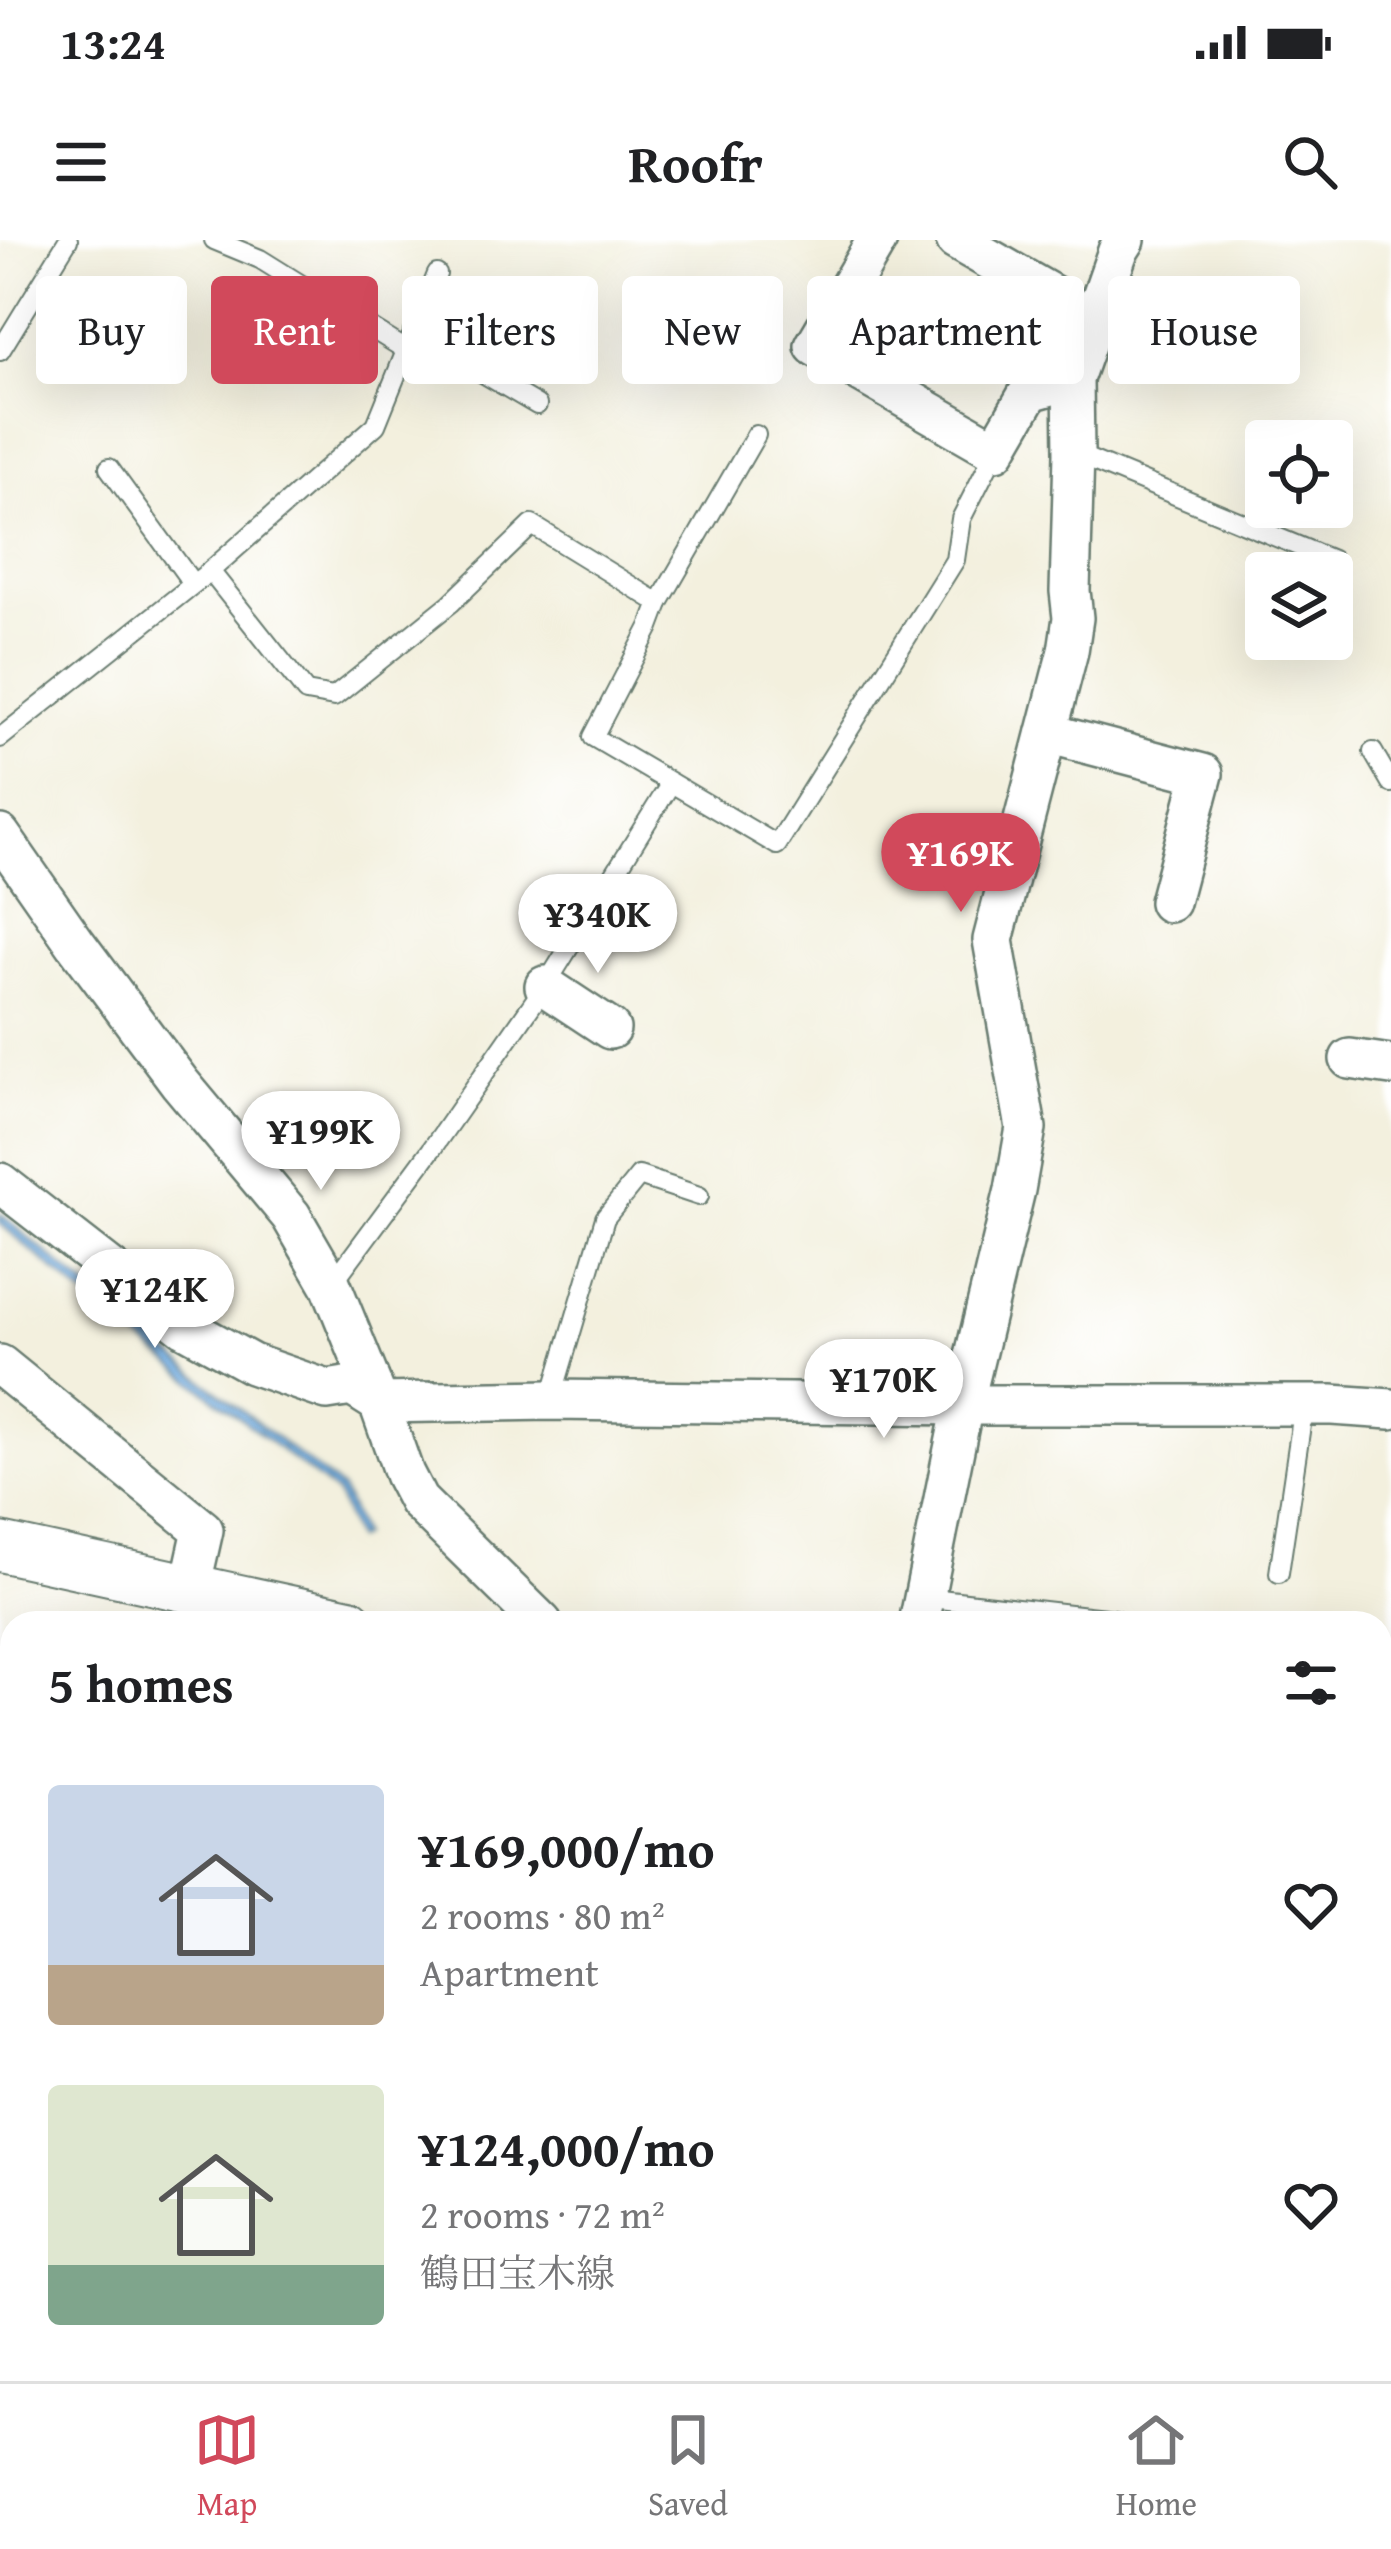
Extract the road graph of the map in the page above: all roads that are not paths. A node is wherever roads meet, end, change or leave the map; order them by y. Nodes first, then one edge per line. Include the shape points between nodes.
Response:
1 (68, 240) edge
2 (214, 240) edge
3 (878, 240) edge
4 (956, 240) edge
5 (1125, 240) edge
6 (1094, 319) junction
7 (402, 338) edge
8 (1084, 348) edge
9 (0, 351) edge
10 (402, 359) edge
11 (495, 384) edge
12 (1055, 384) edge
13 (1073, 384) edge
14 (537, 405) dead end
15 (756, 435) dead end
16 (996, 449) junction
17 (1074, 453) junction
18 (109, 468) dead end
19 (1313, 552) edge
20 (210, 571) junction
21 (193, 584) junction
22 (659, 603) junction
23 (1047, 733) junction
24 (0, 738) edge
25 (1373, 752) dead end
26 (670, 783) junction
27 (1391, 783) edge
28 (0, 836) edge
29 (1169, 902) dead end
30 (544, 986) junction
31 (610, 1029) dead end
32 (1350, 1059) dead end
33 (1391, 1065) edge
34 (0, 1183) edge
35 (699, 1196) dead end
36 (331, 1285) junction
37 (0, 1365) edge
38 (551, 1400) junction
39 (379, 1402) junction
40 (963, 1405) junction
41 (1304, 1405) junction
42 (1391, 1409) edge
43 (0, 1546) edge
44 (1279, 1573) dead end
45 (190, 1588) junction
46 (921, 1610) edge
47 (294, 1611) edge
48 (527, 1611) edge

1 - 9 lane
2 - 7 lane
3 - 16 street via 815,346
4 - 6 street
5 - 6 street
6 - 8 street
10 - 20 lane via 376,425
11 - 14 lane
12 - 16 street via 1030,391
13 - 17 street
15 - 22 lane
16 - 26 lane via 961,520 955,560 777,845
17 - 19 lane
17 - 23 street via 1073,618
18 - 21 lane
20 - 21 lane
20 - 22 lane via 306,692 334,698 532,525
21 - 24 lane
22 - 26 lane via 593,737
23 - 29 street via 1203,773
23 - 40 street via 993,940 1026,1128
25 - 27 lane
26 - 30 lane
28 - 36 street via 180,1083 291,1216
30 - 31 street
30 - 36 lane
32 - 33 street
34 - 39 street via 184,1327 252,1364 327,1390 352,1386
35 - 38 lane via 639,1176 604,1218
36 - 39 street
37 - 45 street via 203,1530
38 - 39 street
38 - 40 street
39 - 48 street via 418,1501
40 - 41 street
40 - 46 street
41 - 42 street
41 - 44 lane
43 - 45 street
45 - 47 street

